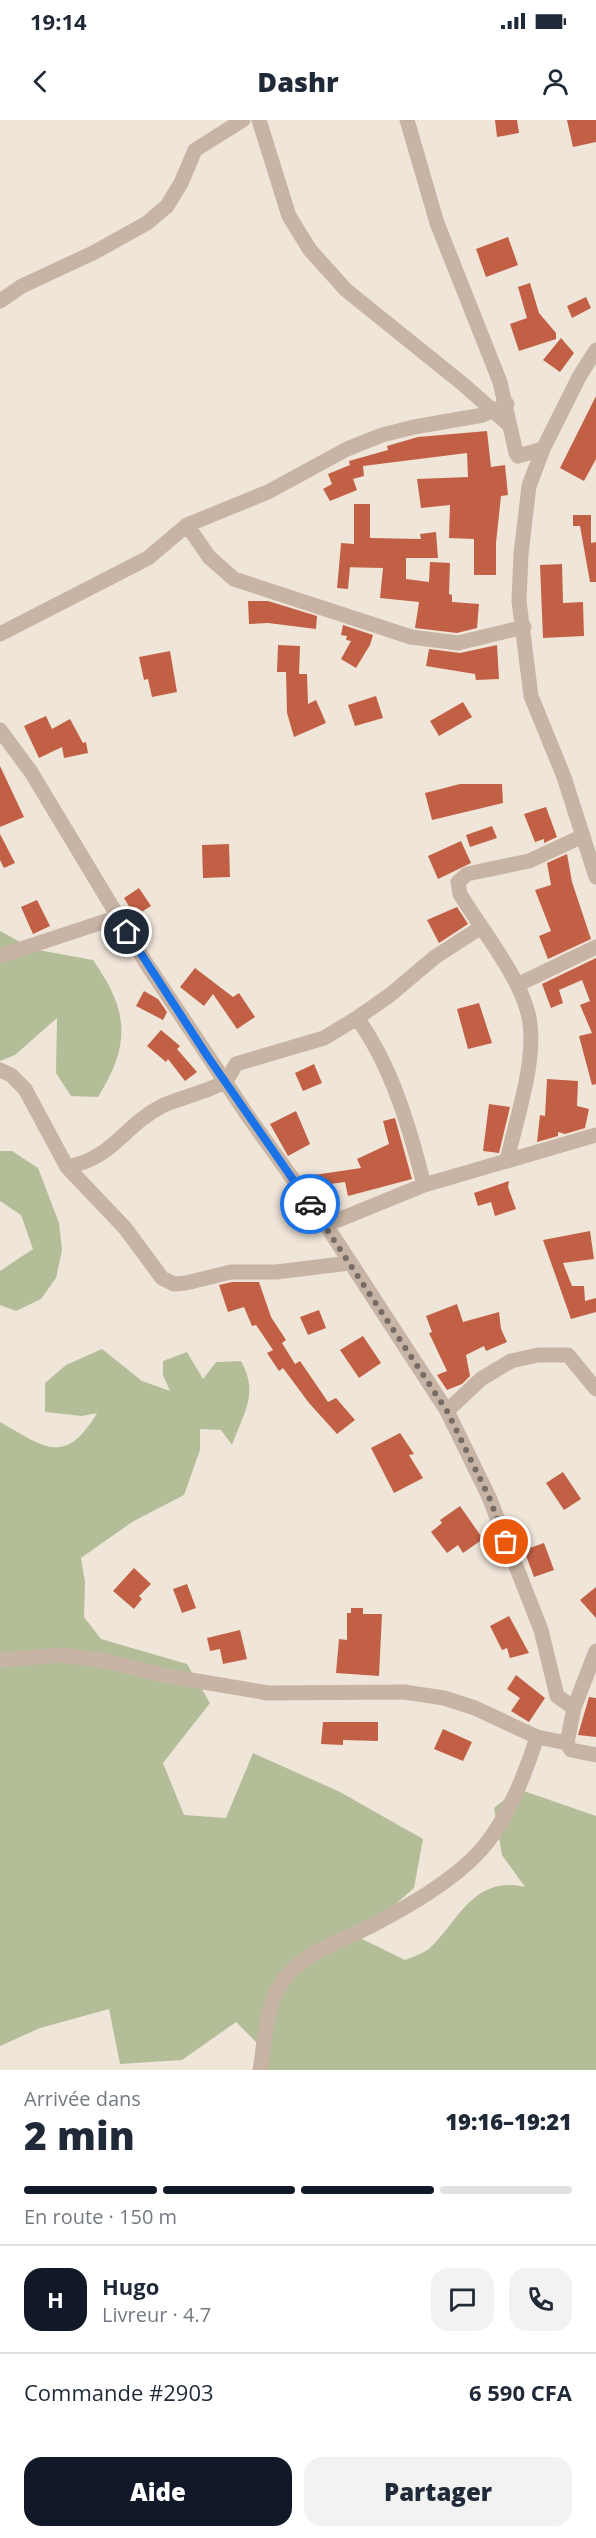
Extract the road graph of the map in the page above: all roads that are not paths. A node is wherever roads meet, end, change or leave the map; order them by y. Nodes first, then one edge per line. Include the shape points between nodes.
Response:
1 (243, 120) edge
2 (260, 120) edge
3 (407, 120) edge
4 (0, 301) edge
5 (596, 350) edge
6 (507, 404) junction
7 (493, 411) junction
8 (510, 426) junction
9 (543, 449) junction
10 (187, 525) junction
11 (524, 627) junction
12 (0, 634) edge
13 (0, 730) edge
14 (583, 836) junction
15 (596, 877) edge
16 (118, 917) junction
17 (480, 928) junction
18 (596, 947) edge
19 (0, 956) edge
20 (517, 985) junction
21 (357, 1018) junction
22 (0, 1070) edge
23 (225, 1082) junction
24 (596, 1135) edge
25 (507, 1161) junction
26 (67, 1167) junction
27 (424, 1185) junction
28 (326, 1225) junction
29 (350, 1263) junction
30 (596, 1389) edge
31 (447, 1411) junction
32 (596, 1651) edge
33 (0, 1660) edge
34 (574, 1708) junction
35 (537, 1737) junction
36 (567, 1743) junction
37 (596, 1755) edge
38 (260, 2070) edge

1 - 4 street via 195,150 167,206 147,223
2 - 7 street via 289,216 310,250 346,290
3 - 6 street via 437,222
5 - 9 street
6 - 7 street
6 - 8 street
7 - 8 street
7 - 10 street via 382,435 339,453 268,492
8 - 9 street via 518,456
9 - 11 street via 530,486 521,554 519,600
10 - 11 street via 208,557 234,579 411,637 458,643
10 - 12 street via 148,558
11 - 14 street via 531,696
13 - 16 street via 31,772
14 - 15 street
14 - 17 street via 528,861 461,877 460,894
16 - 19 street
16 - 23 street
17 - 20 street
17 - 21 street via 435,957
18 - 20 street
20 - 25 street via 528,1015 530,1057
21 - 23 street via 324,1038 236,1064
21 - 27 street via 368,1033 402,1108
22 - 26 street via 25,1089
23 - 26 street via 162,1106 140,1120 106,1152 87,1163
23 - 28 street
24 - 25 street
25 - 27 street
26 - 29 street via 125,1228 162,1278 174,1284 231,1272 276,1272
27 - 28 street
28 - 29 street
29 - 31 street
30 - 31 street via 568,1355 524,1357 480,1379
31 - 34 street via 489,1497 541,1630 556,1696
32 - 34 street
33 - 35 street via 61,1655 268,1693 404,1692 475,1708
34 - 36 street
35 - 36 street
35 - 38 street via 525,1776 481,1850 445,1881 298,1964 284,1979 271,2008
36 - 37 street via 571,1750

